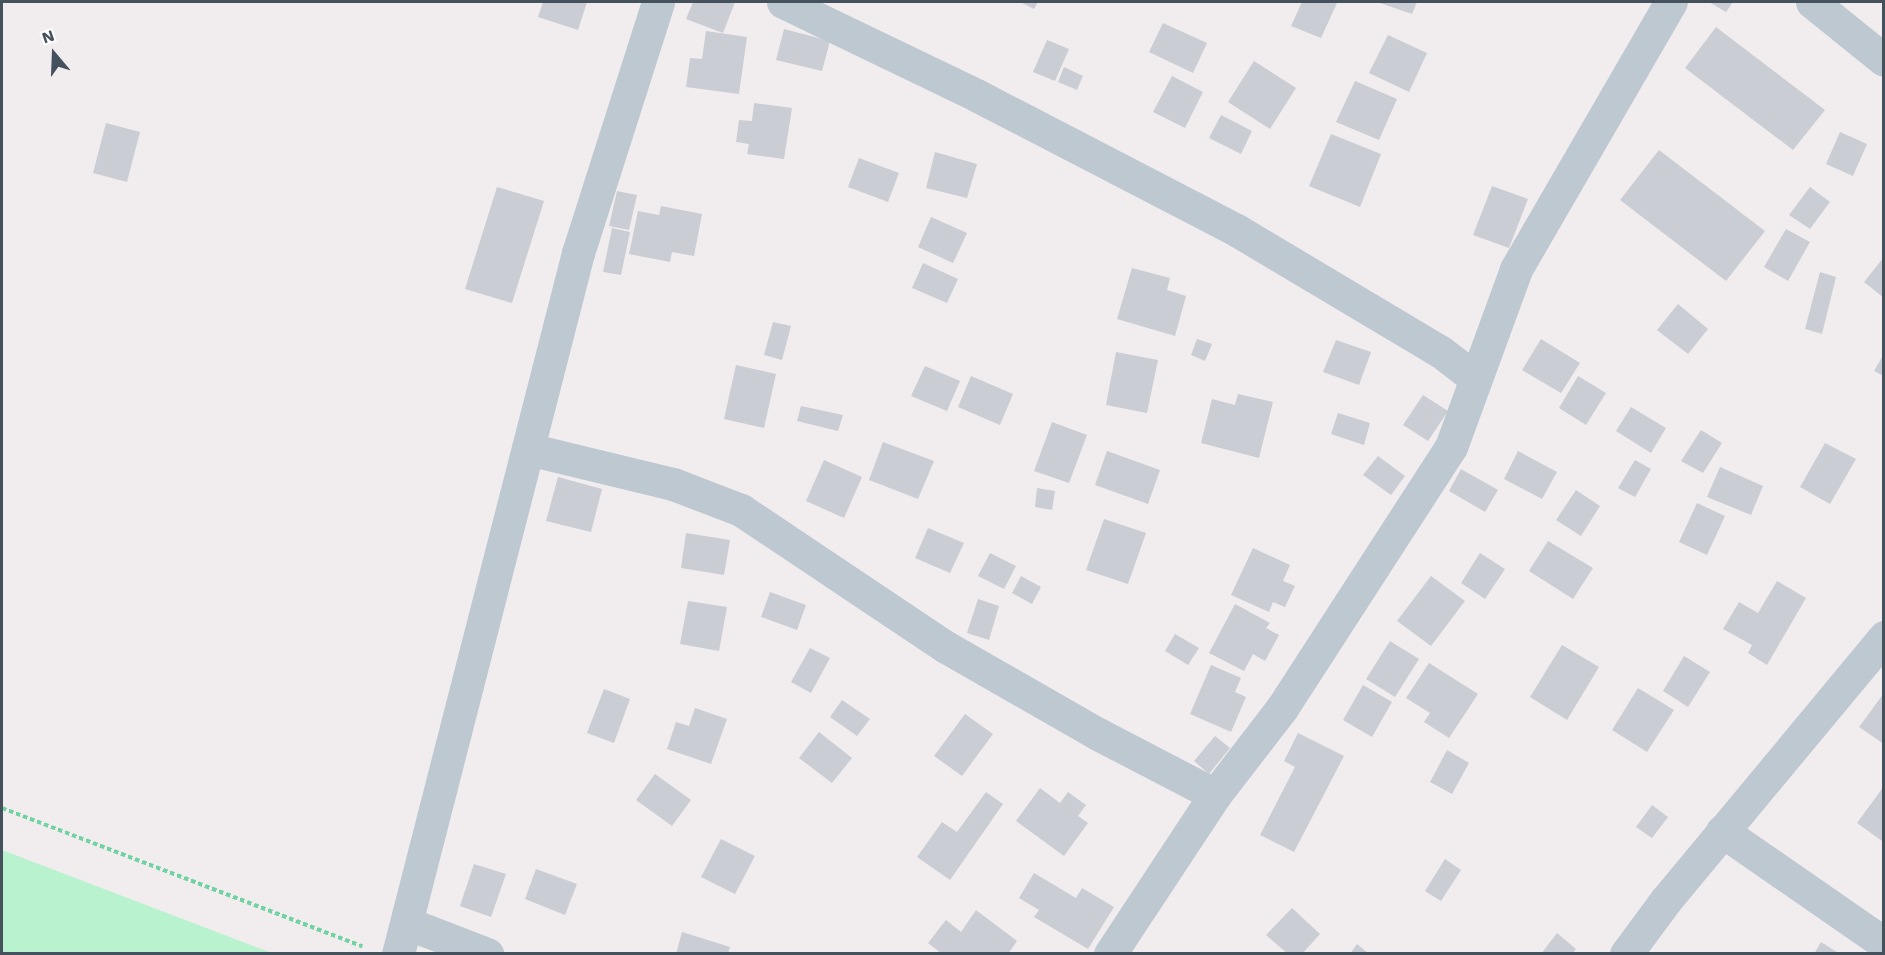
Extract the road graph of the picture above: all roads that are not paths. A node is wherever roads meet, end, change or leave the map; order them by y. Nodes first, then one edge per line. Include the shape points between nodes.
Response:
1 (658, 2) edge
2 (783, 2) edge
3 (1671, 2) edge
4 (1813, 2) edge
5 (1884, 60) edge
6 (1474, 378) junction
7 (528, 449) junction
8 (1884, 637) edge
9 (1215, 795) junction
10 (1722, 831) junction
11 (393, 942) edge
12 (1884, 943) edge
13 (487, 954) edge
14 (1110, 954) edge
15 (1626, 954) edge

1 - 7 street via 578,253
2 - 6 street via 978,96 1238,231 1441,352
3 - 6 street via 1516,269
4 - 5 street
6 - 9 street via 1451,447 1282,708
7 - 9 street via 673,484 741,510 946,647
7 - 11 street
8 - 10 street
9 - 14 street
10 - 12 street
10 - 15 street
11 - 13 street

